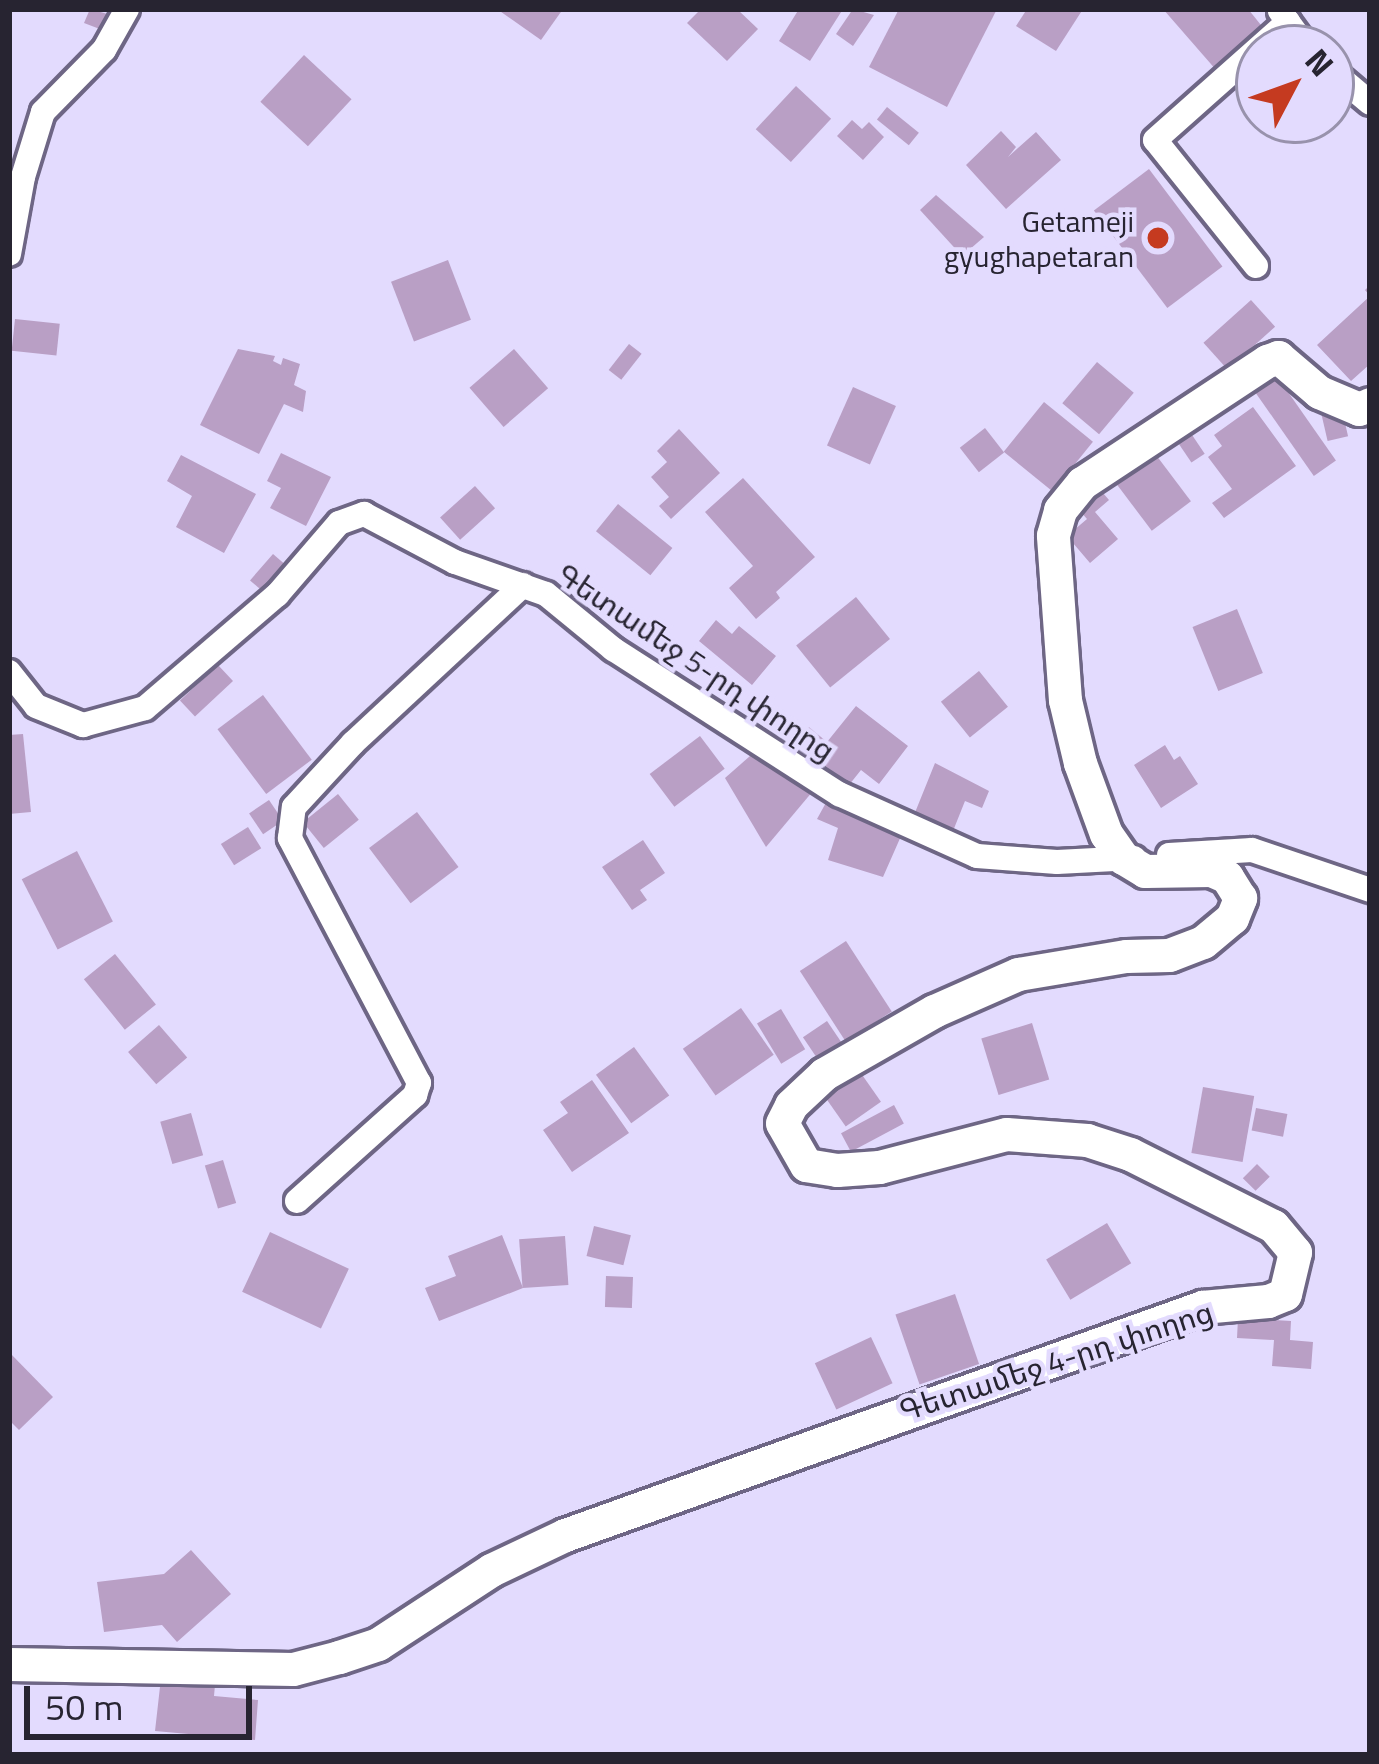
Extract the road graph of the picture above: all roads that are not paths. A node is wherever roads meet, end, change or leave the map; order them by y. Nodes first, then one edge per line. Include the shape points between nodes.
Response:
1 (127, 9) edge
2 (1283, 16) edge
3 (9, 254) edge
4 (1256, 266) dead end
5 (1370, 404) edge
6 (523, 585) junction
7 (9, 672) edge
8 (1123, 858) junction
9 (1370, 890) edge
10 (297, 1201) dead end
11 (9, 1664) edge

1 - 3 street via 104,50 43,112
2 - 4 street via 1156,140
5 - 8 street via 1359,409 1319,392 1278,357 1082,482 1060,510 1053,535 1065,700 1089,792
6 - 7 street, Գետամեջ 5-րդ փողոց via 455,562 364,514 340,523 277,595 145,708 83,725 36,706
6 - 8 street, Գետամեջ 5-րդ փողոց via 839,794 977,856
6 - 10 street via 294,807 290,838 419,1082 415,1095
8 - 9 street, Գետամեջ 5-րդ փողոց via 1252,850
8 - 11 street, Գետամեջ 4-րդ փողոց via 1145,871 1211,869 1227,877 1240,898 1232,918 1203,942 1169,955 1018,974 879,1039 791,1105 782,1123 790,1145 806,1165 837,1170 1006,1134 1087,1141 1130,1154 1273,1226 1295,1252 1285,1294 1202,1307 565,1535 491,1570 378,1644 339,1657 293,1669

